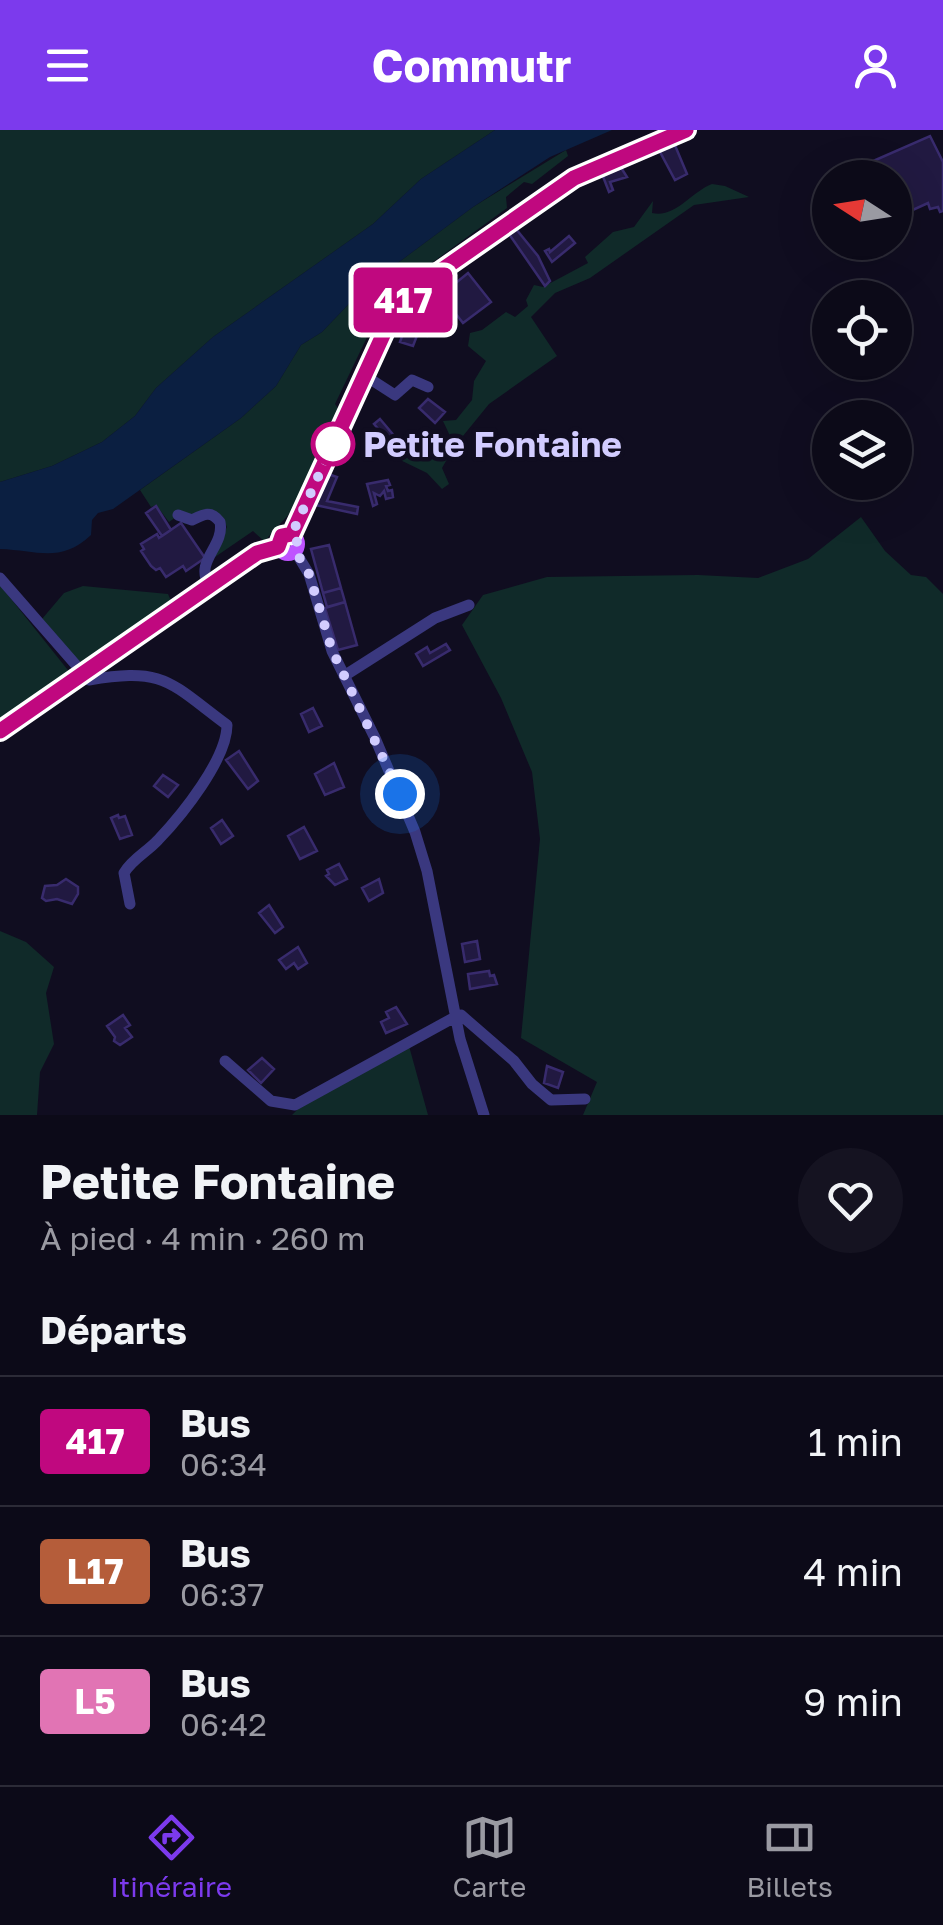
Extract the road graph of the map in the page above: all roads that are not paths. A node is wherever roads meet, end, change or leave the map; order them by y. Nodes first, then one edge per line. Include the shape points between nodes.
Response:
1 (686, 130) edge
2 (364, 376) junction
3 (428, 388) dead end
4 (178, 515) dead end
5 (292, 534) junction
6 (278, 547) junction
7 (295, 550) junction
8 (0, 578) edge
9 (209, 586) junction
10 (469, 605) dead end
11 (82, 675) junction
12 (344, 676) junction
13 (0, 731) edge
14 (130, 904) dead end
15 (455, 1017) junction
16 (224, 1060) dead end
17 (585, 1099) dead end
18 (550, 1106) edge
19 (484, 1115) edge

1 - 2 main road via 574,178 416,288 396,310
2 - 3 street via 395,395 412,380
2 - 5 main road
4 - 9 street via 192,520 208,513 220,522 204,569
5 - 6 main road via 280,538
5 - 7 main road
6 - 7 main road via 286,554
6 - 9 main road via 257,553
7 - 12 street
8 - 11 street
9 - 11 main road
10 - 12 street via 421,626
11 - 13 main road
11 - 14 street via 168,680 226,724 227,735 198,792 124,873
12 - 15 street via 416,832
15 - 16 street via 294,1105 270,1101
15 - 18 street via 461,1015 514,1061
15 - 19 street
17 - 18 street

